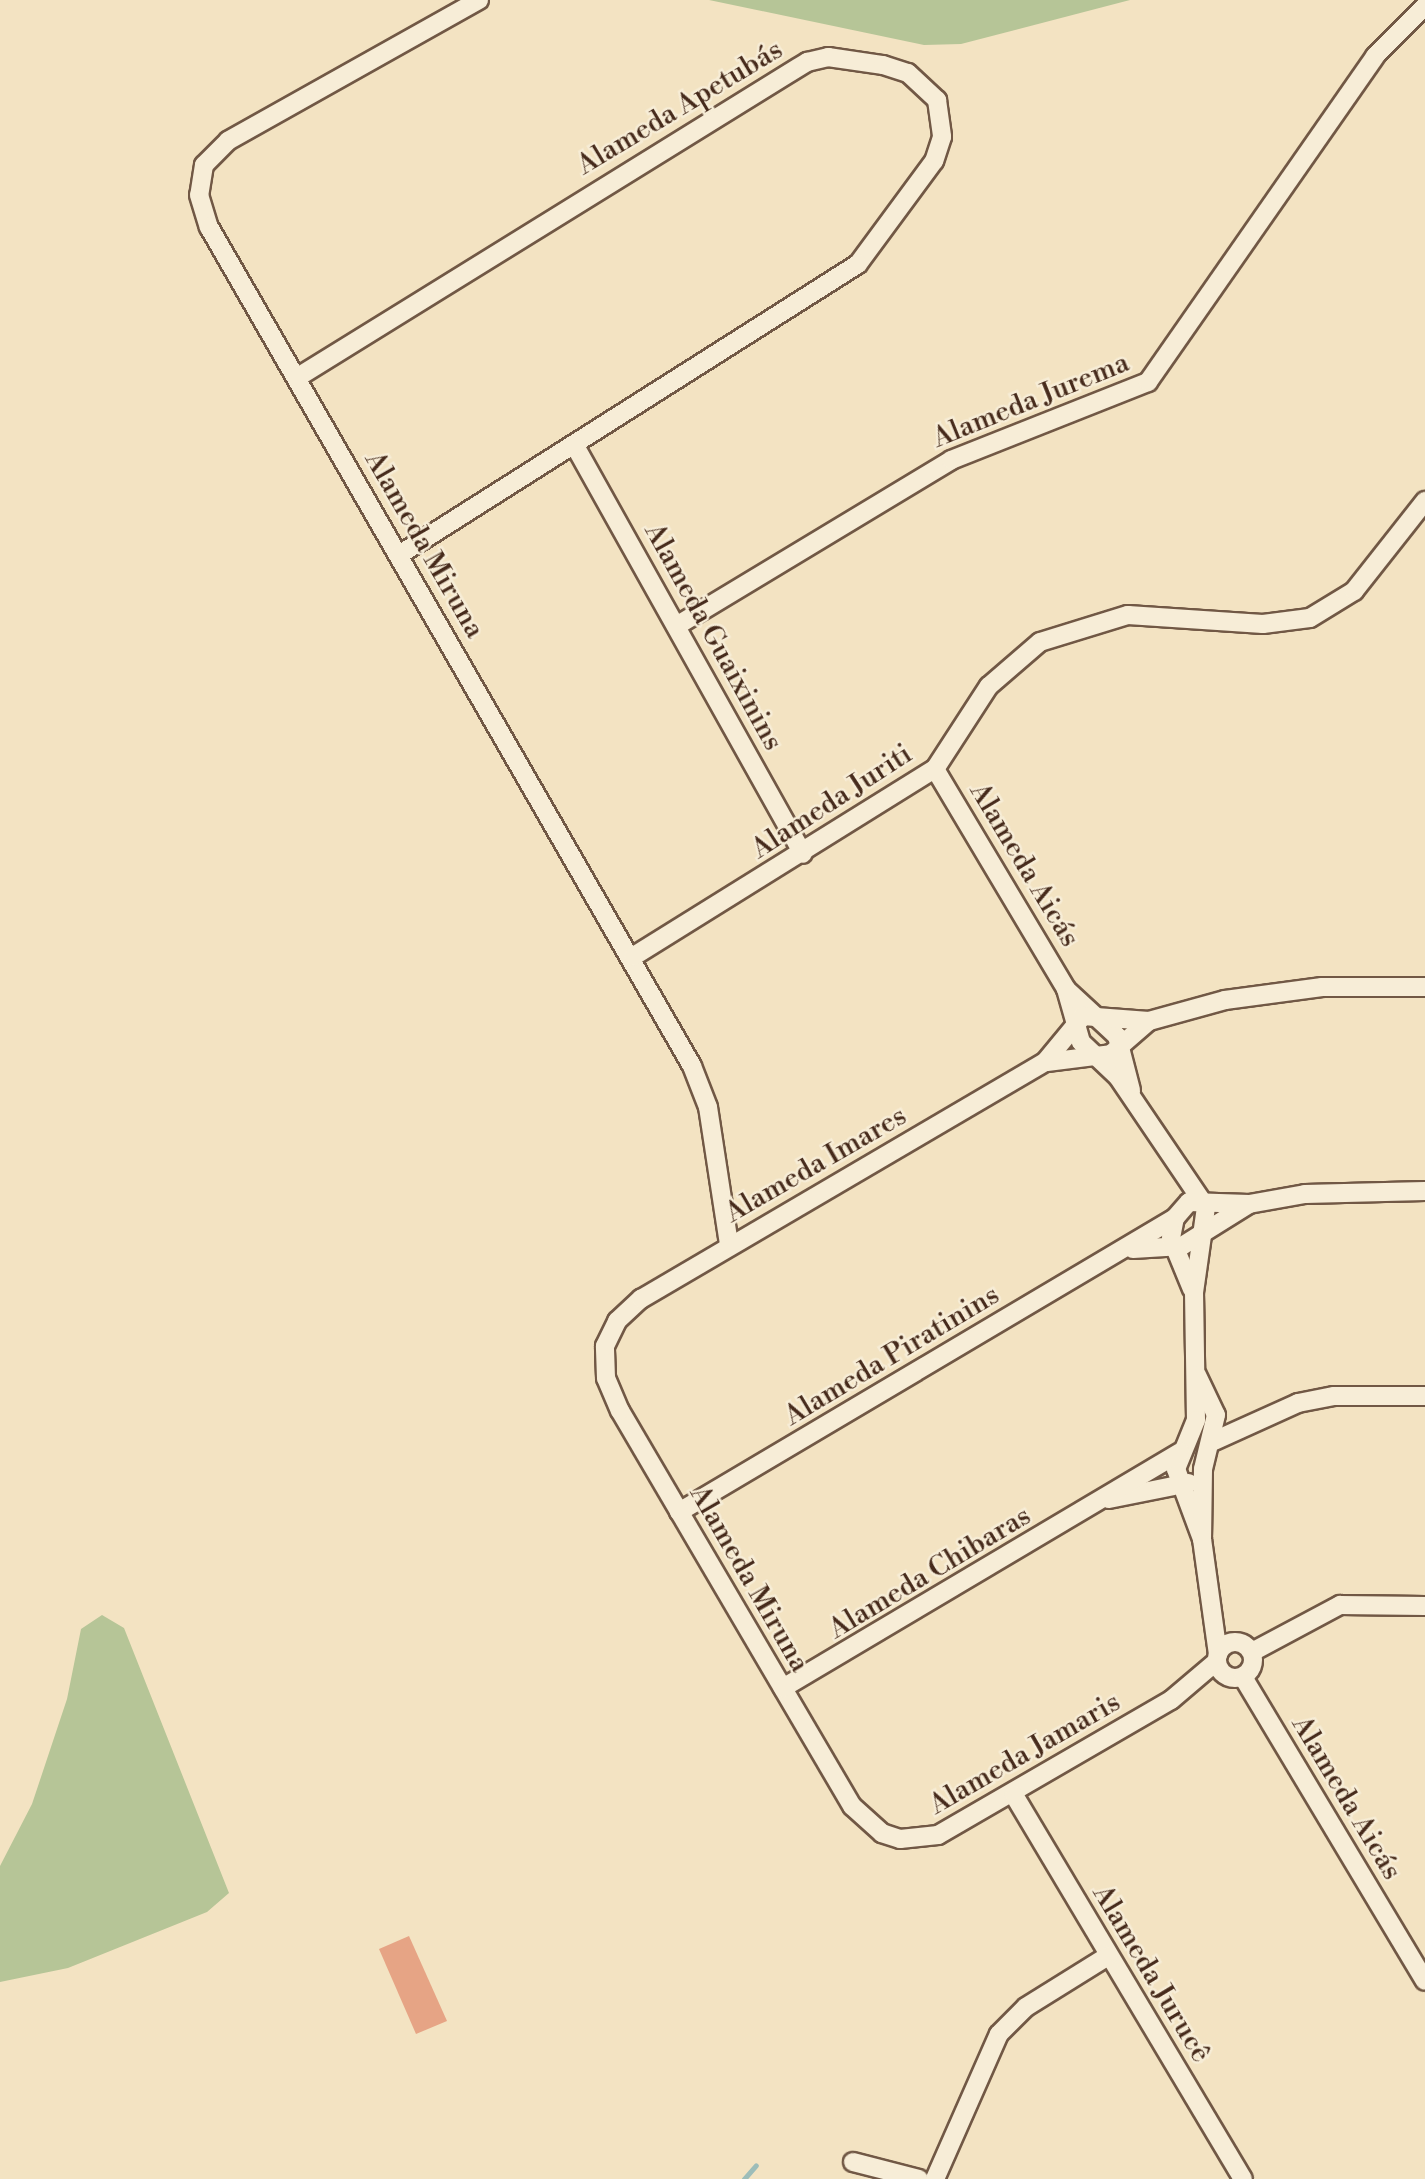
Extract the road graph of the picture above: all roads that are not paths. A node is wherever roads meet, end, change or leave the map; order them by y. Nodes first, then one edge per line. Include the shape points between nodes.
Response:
1 (479, 0) edge
2 (1425, 6) edge
3 (298, 377) junction
4 (575, 446) junction
5 (1425, 501) edge
6 (399, 555) junction
7 (678, 625) junction
8 (934, 769) junction
9 (803, 854) junction
10 (634, 956) junction
11 (1425, 987) edge
12 (1066, 989) junction
13 (1100, 1017) junction
14 (1149, 1021) junction
15 (1075, 1030) junction
16 (1122, 1048) junction
17 (1095, 1054) junction
18 (1045, 1062) junction
19 (1132, 1097) junction
20 (1174, 1160) junction
21 (1425, 1191) edge
22 (1204, 1201) junction
23 (1249, 1204) junction
24 (1180, 1212) junction
25 (1198, 1236) junction
26 (729, 1245) junction
27 (1133, 1249) junction
28 (1173, 1249) junction
29 (1194, 1292) junction
30 (617, 1321) joint
31 (1194, 1365) junction
32 (1425, 1396) edge
33 (1216, 1415) junction
34 (1196, 1420) junction
35 (1252, 1421) junction
36 (1214, 1441) junction
37 (1180, 1452) junction
38 (1203, 1479) junction
39 (1179, 1484) junction
40 (1102, 1500) junction
41 (679, 1511) junction
42 (1202, 1539) junction
43 (1206, 1595) junction
44 (1425, 1606) edge
45 (1245, 1648) junction
46 (1226, 1667) junction
47 (783, 1688) junction
48 (1014, 1795) junction
49 (900, 1839) joint
50 (1108, 1956) junction
51 (1425, 1981) edge
52 (853, 2162) dead end
53 (919, 2179) edge
54 (935, 2179) edge
55 (1243, 2179) edge

1 - 3 street, Alameda Miruna via 228,141 204,165 199,195 209,227
2 - 7 street, Alameda Jurema via 1374,56 1148,383 951,460
3 - 4 street, Alameda Apetubás via 807,62 857,59 908,73 923,84 937,100 942,137 934,161 879,243 839,276
3 - 6 street, Alameda Miruna
4 - 6 street, Alameda Apetubás
4 - 7 street, Alameda Guaixinins
5 - 8 street, Alameda Juriti via 1354,591 1310,618 1263,624 1128,615 1040,642 989,686
6 - 10 street, Alameda Miruna
7 - 9 street, Alameda Guaixinins
8 - 9 street, Alameda Juriti
8 - 12 street, Alameda Aicás
9 - 10 street, Alameda Juriti
10 - 26 street, Alameda Miruna via 708,1107
11 - 14 street via 1285,991
12 - 13 street, Alameda Aicás
12 - 15 street, Alameda Aicás
13 - 14 street
13 - 15 street via 1083,1016
13 - 16 street, Alameda Aicás
14 - 16 street
15 - 17 street, Alameda Aicás
15 - 18 street
16 - 17 street
16 - 19 street, Alameda Aicás
17 - 18 street
17 - 19 street, Alameda Aicás
18 - 26 street, Alameda Imares
19 - 20 street, Alameda Aicás
20 - 22 street, Alameda Aicás
20 - 24 street, Alameda Aicás
21 - 23 street via 1305,1194
22 - 23 street
22 - 24 street
22 - 25 street, Alameda Aicás
23 - 25 street
24 - 27 street, Alameda Piratinins
24 - 28 street, Alameda Aicás
25 - 28 street
25 - 29 street, Alameda Aicás
26 - 30 street, Alameda Imares
27 - 28 street
27 - 41 street, Alameda Piratinins
28 - 29 street, Alameda Aicás
29 - 31 street, Alameda Aicás
30 - 41 street, Alameda Miruna via 605,1346 606,1378
31 - 33 street, Alameda Aicás
31 - 34 street, Alameda Aicás
32 - 35 street via 1334,1396
33 - 34 street
33 - 35 street
33 - 36 street, Alameda Aicás
34 - 37 street, Alameda Aicás
35 - 36 street
36 - 38 street, Alameda Aicás
37 - 39 street, Alameda Aicás
37 - 40 street, Alameda Chibaras
38 - 39 street
38 - 42 street, Alameda Aicás
39 - 40 street
39 - 42 street, Alameda Aicás
40 - 47 street, Alameda Chibaras
41 - 47 street, Alameda Miruna
42 - 43 street, Alameda Aicás
43 - 45 street
43 - 46 street, Alameda Aicás
44 - 45 street via 1340,1605
45 - 46 street, Alameda Jamaris
45 - 46 street via 1252,1670
46 - 48 street, Alameda Jamaris
46 - 51 street, Alameda Aicás
47 - 49 street, Alameda Miruna via 852,1805 874,1827
48 - 49 street, Alameda Jamaris via 938,1835
48 - 50 street, Alameda Jurucê
50 - 54 street via 1026,2007 999,2034
50 - 55 street, Alameda Jurucê
52 - 53 street

